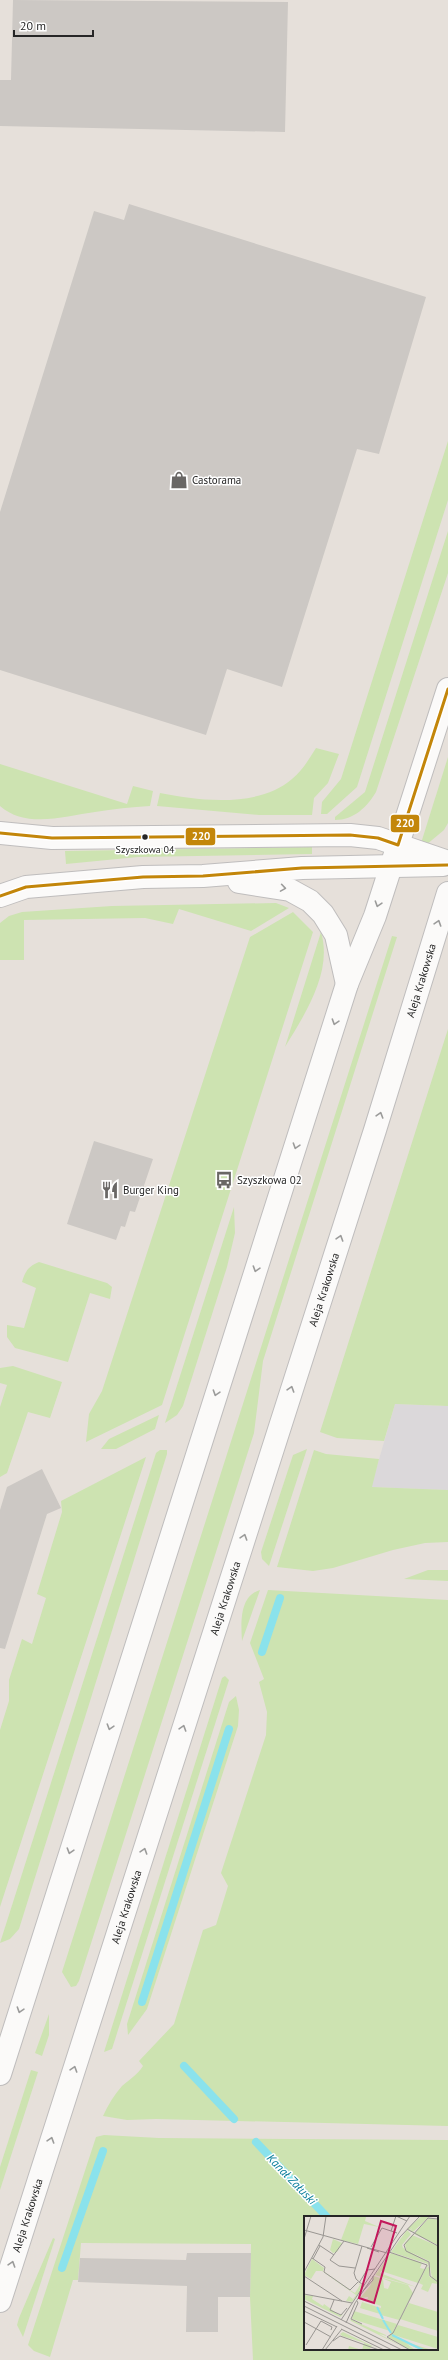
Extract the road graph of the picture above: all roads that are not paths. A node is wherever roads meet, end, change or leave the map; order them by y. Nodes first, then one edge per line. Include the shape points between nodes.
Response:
1 (448, 689) edge
2 (0, 833) edge
3 (398, 846) junction
4 (448, 862) edge
5 (448, 865) edge
6 (390, 867) junction
7 (203, 876) junction
8 (448, 894) edge
9 (0, 896) edge
10 (347, 984) junction
11 (0, 2074) edge
12 (0, 2301) edge

1 - 3 main road
2 - 3 main road via 52,838 350,835 378,838
3 - 4 main road
3 - 6 main road
5 - 6 main road
6 - 7 main road via 302,868
6 -> 10 main road via 375,916
7 - 9 main road via 143,877 26,887
7 -> 10 main road via 290,890 310,901 323,914 336,935
12 -> 8 main road, Aleja Krakowska via 373,1138
10 -> 11 main road

